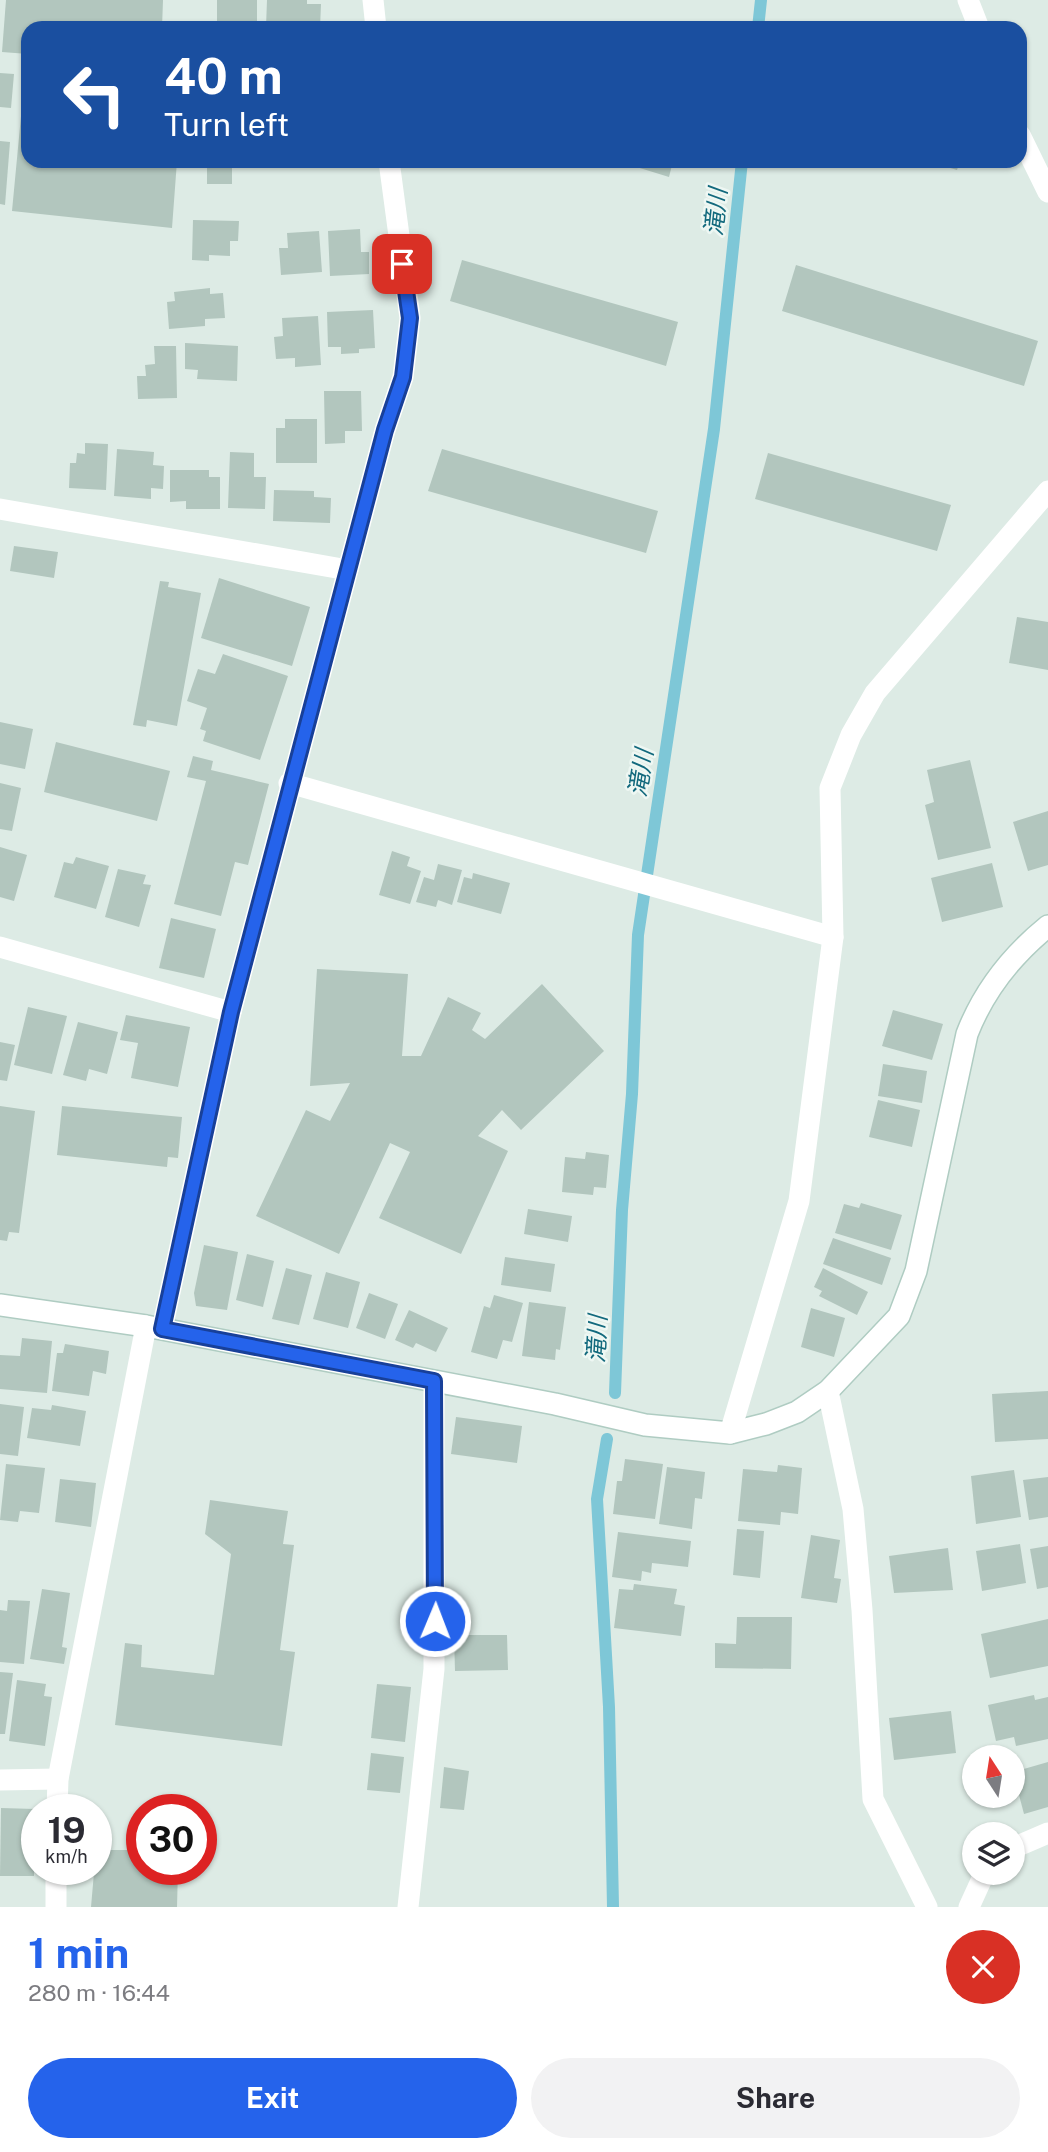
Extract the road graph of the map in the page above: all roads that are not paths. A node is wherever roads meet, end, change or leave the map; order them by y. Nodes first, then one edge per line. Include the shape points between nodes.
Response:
1 (373, 0) edge
2 (968, 0) edge
3 (375, 21) edge
4 (976, 21) edge
5 (1027, 149) edge
6 (390, 168) edge
7 (1048, 192) edge
8 (1048, 491) edge
9 (0, 509) edge
10 (348, 570) junction
11 (289, 783) junction
12 (1048, 926) edge
13 (833, 937) junction
14 (0, 947) edge
15 (231, 1012) junction
16 (0, 1305) edge
17 (154, 1327) junction
18 (434, 1381) junction
19 (828, 1391) junction
20 (730, 1433) junction
21 (58, 1779) junction
22 (0, 1780) edge
23 (58, 1794) edge
24 (1048, 1833) edge
25 (1025, 1843) edge
26 (56, 1885) edge
27 (979, 1885) edge
28 (56, 1907) edge
29 (408, 1907) edge
30 (927, 1907) edge
31 (970, 1907) edge

1 - 3 street
2 - 4 street
5 - 7 street
6 - 10 street via 410,318 403,377
8 - 13 street via 875,693 850,735 830,788
9 - 10 street
10 - 11 street
11 - 13 street
11 - 15 street
12 - 19 street via 994,981 967,1034 916,1271 899,1316
13 - 20 street via 799,1202
14 - 15 street
15 - 17 street
16 - 17 street
17 - 18 street
17 - 21 street
18 - 20 street via 645,1425
18 - 29 street via 434,1669
19 - 20 street via 797,1412
19 - 30 street via 853,1509 873,1799
21 - 22 street
21 - 23 street
24 - 25 street
26 - 28 street
27 - 31 street

